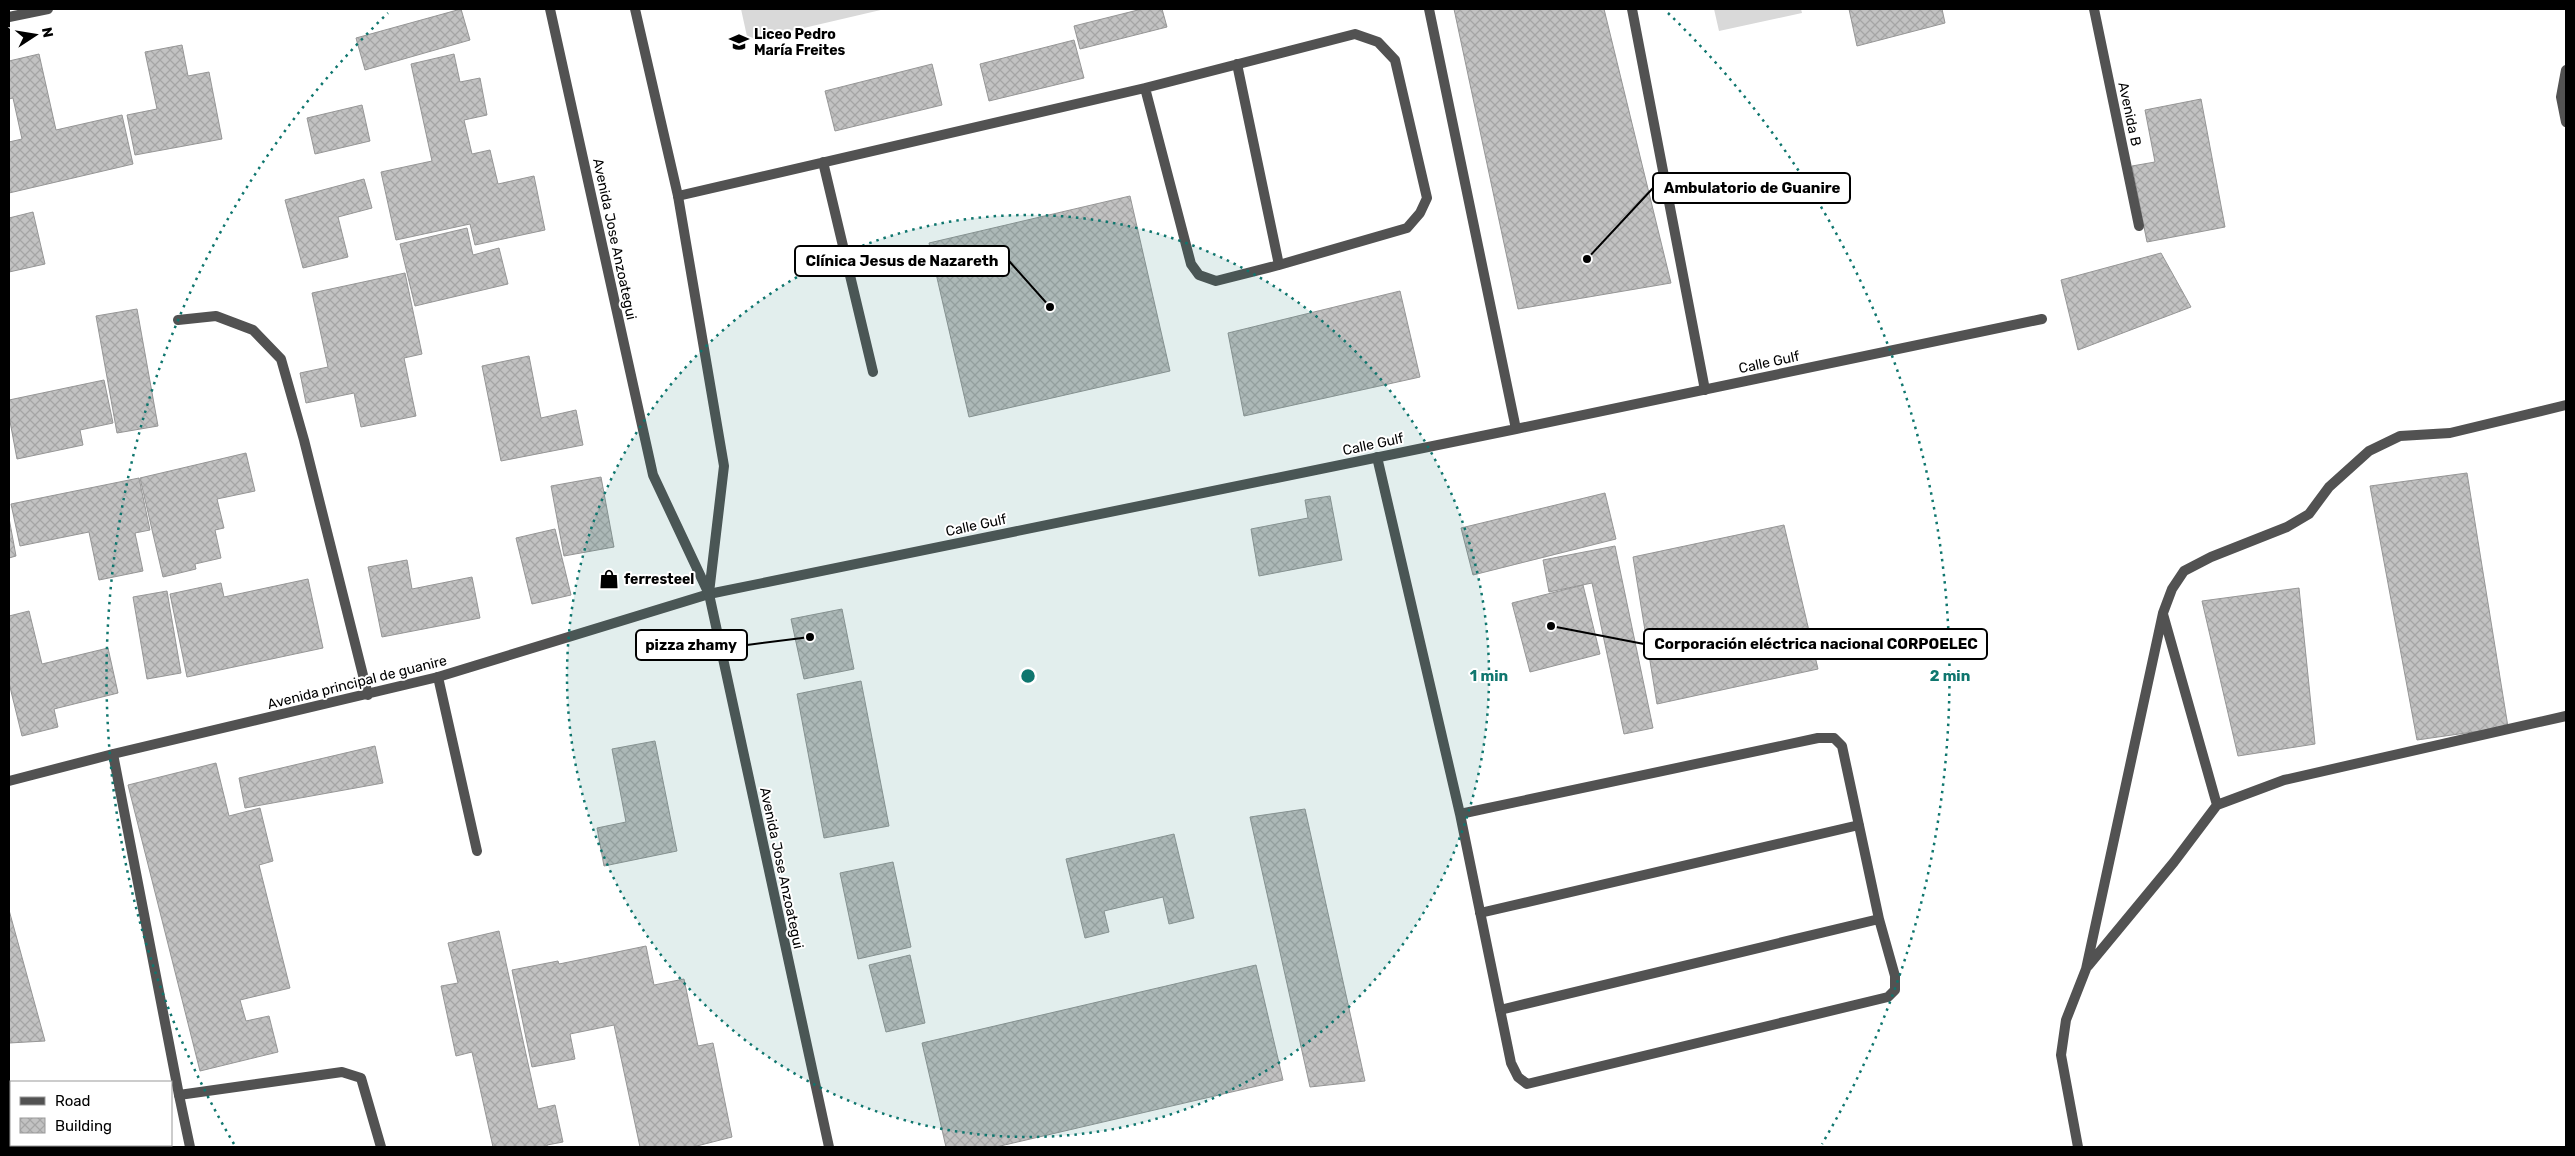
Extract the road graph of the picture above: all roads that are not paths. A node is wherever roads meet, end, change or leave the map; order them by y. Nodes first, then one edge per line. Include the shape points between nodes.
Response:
1 (48, 9) edge
2 (550, 9) edge
3 (635, 9) edge
4 (1429, 9) edge
5 (1632, 9) edge
6 (2094, 9) edge
7 (9, 17) edge
8 (1237, 64) junction
9 (2566, 70) edge
10 (1145, 88) junction
11 (2566, 122) edge
12 (823, 162) junction
13 (678, 196) junction
14 (2139, 226) dead end
15 (1279, 265) junction
16 (2042, 318) dead end
17 (178, 320) dead end
18 (872, 372) dead end
19 (1705, 390) junction
20 (2566, 405) edge
21 (1516, 429) junction
22 (1377, 457) junction
23 (708, 594) junction
24 (2163, 613) junction
25 (438, 677) junction
26 (368, 695) junction
27 (2566, 716) edge
28 (113, 754) junction
29 (9, 781) edge
30 (2217, 805) junction
31 (1460, 814) junction
32 (1859, 825) junction
33 (477, 851) dead end
34 (1480, 913) junction
35 (1879, 918) junction
36 (2086, 969) junction
37 (1500, 1010) junction
38 (179, 1095) junction
39 (190, 1147) edge
40 (381, 1147) edge
41 (828, 1147) edge
42 (2078, 1147) edge

1 - 7 street
2 - 23 street, Avenida Jose Anzoategui via 653,475
3 - 13 street
4 - 21 street
5 - 19 street
6 - 14 street, Avenida B
8 - 10 street
8 - 15 street
8 - 15 street via 1355,34 1378,42 1395,60 1427,198 1407,228
9 - 11 street via 2561,97
10 - 12 street
10 - 15 street via 1191,264 1199,275 1216,281
12 - 13 street
12 - 18 street
13 - 23 street via 724,466
16 - 19 street, Calle Gulf
17 - 26 street via 216,316 253,330 281,359
19 - 21 street, Calle Gulf
20 - 24 street via 2450,433 2400,436 2369,450 2330,487 2308,514 2287,527 2184,570
21 - 22 street, Calle Gulf
22 - 23 street, Calle Gulf
22 - 31 street
23 - 25 street, Avenida principal de guanire
23 - 41 street, Avenida Jose Anzoategui
24 - 30 street
24 - 36 street
25 - 26 street, Avenida principal de guanire
25 - 33 street
26 - 28 street, Avenida principal de guanire
27 - 30 street via 2284,780
28 - 29 street, Avenida principal de guanire
28 - 38 street
30 - 36 street
31 - 32 street via 1834,738 1842,746
31 - 34 street
32 - 34 street
32 - 35 street
34 - 37 street
35 - 37 street
35 - 37 street via 1895,976 1895,990 1888,997 1527,1084 1518,1077 1511,1063
36 - 42 street via 2066,1020 2061,1055
38 - 39 street
38 - 40 street via 342,1072 361,1078

